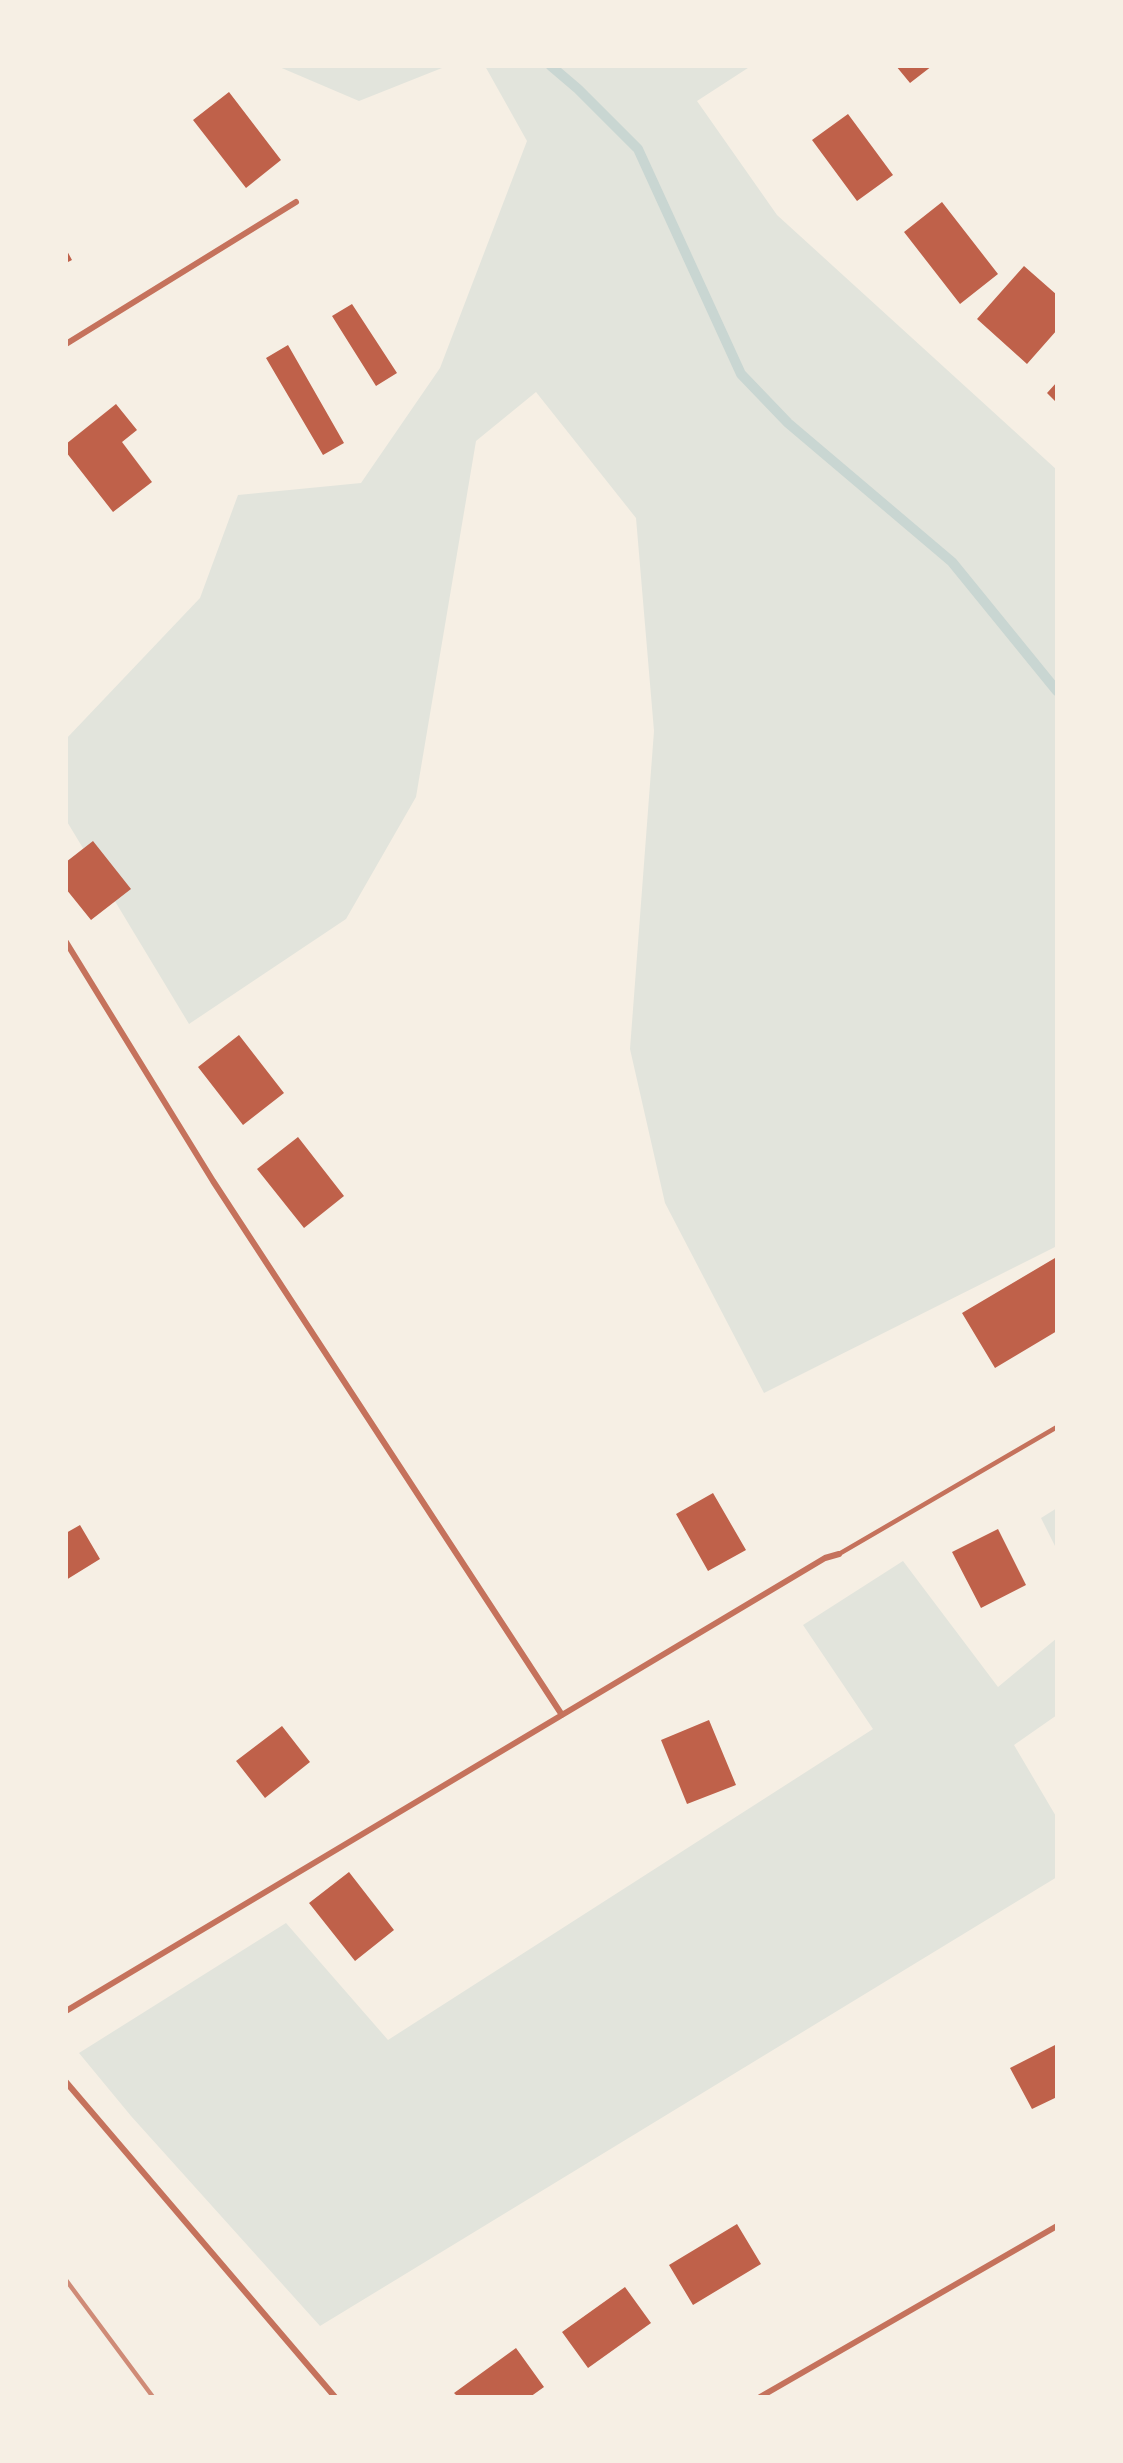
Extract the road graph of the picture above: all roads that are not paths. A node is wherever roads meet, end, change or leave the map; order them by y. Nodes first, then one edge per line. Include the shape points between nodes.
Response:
1 (296, 202) dead end
2 (66, 344) edge
3 (66, 942) edge
4 (1057, 1427) edge
5 (839, 1554) joint
6 (562, 1715) junction
7 (66, 2011) edge
8 (66, 2082) edge
9 (1057, 2226) edge
10 (335, 2397) edge
11 (760, 2397) edge

1 - 2 street
3 - 6 street via 213,1180
4 - 5 lane
5 - 6 street via 825,1558
6 - 7 street
8 - 10 street
9 - 11 street

